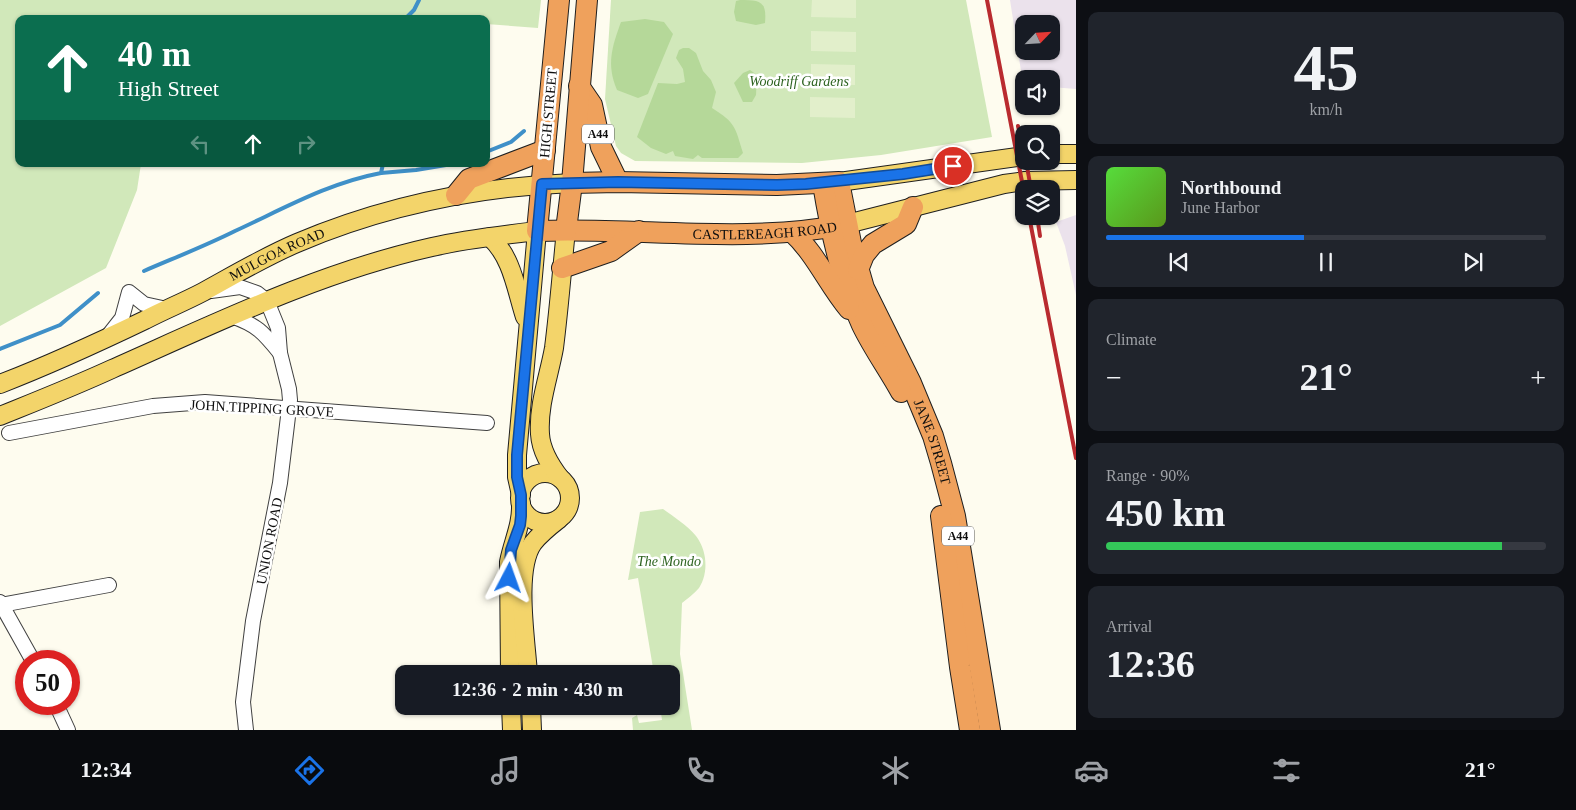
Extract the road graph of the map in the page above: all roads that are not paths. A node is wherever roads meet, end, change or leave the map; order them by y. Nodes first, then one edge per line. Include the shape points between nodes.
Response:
1 (559, 0) edge
2 (587, 0) edge
3 (579, 86) junction
4 (545, 150) junction
5 (1060, 154) edge
6 (1076, 154) edge
7 (1015, 157) edge
8 (1076, 180) edge
9 (618, 182) junction
10 (572, 183) junction
11 (824, 183) junction
12 (542, 184) junction
13 (456, 196) junction
14 (912, 207) junction
15 (839, 226) junction
16 (566, 230) junction
17 (537, 231) junction
18 (639, 231) junction
19 (792, 232) junction
20 (490, 237) junction
21 (562, 268) junction
22 (858, 270) junction
23 (203, 292) junction
24 (267, 301) junction
25 (167, 309) junction
26 (231, 316) junction
27 (863, 326) junction
28 (528, 327) junction
29 (107, 338) junction
30 (280, 353) junction
31 (0, 384) edge
32 (290, 408) junction
33 (0, 416) edge
34 (487, 423) dead end
35 (9, 433) dead end
36 (560, 478) junction
37 (521, 499) junction
38 (558, 519) junction
39 (109, 585) dead end
40 (0, 604) edge
41 (27, 650) edge
42 (510, 665) edge
43 (527, 665) edge
44 (61, 715) edge
45 (511, 715) edge
46 (531, 715) edge
47 (68, 730) edge
48 (246, 730) edge
49 (512, 730) edge
50 (532, 730) edge
51 (970, 730) edge
52 (990, 730) edge

1 - 4 highway, HIGH STREET
2 - 3 highway, HIGH STREET / A44
3 - 9 highway, HIGH STREET / A44 via 592,105 602,147
3 - 10 highway, HIGH STREET / A44
4 - 12 highway, HIGH STREET
4 - 13 highway via 469,179
5 - 6 main road
7 - 11 main road
8 - 14 main road, CASTLEREAGH ROAD via 1004,184
9 - 10 highway
9 - 11 highway
10 - 12 main road, MULGOA ROAD
10 - 16 highway, HIGH STREET
11 - 15 highway, JANE STREET / A44
12 - 13 main road, MULGOA ROAD
12 - 17 highway, HIGH STREET
13 - 23 main road, MULGOA ROAD via 383,213 322,233 271,255
14 - 15 main road, CASTLEREAGH ROAD
14 - 22 highway via 906,224 873,244
15 - 19 highway, CASTLEREAGH ROAD
15 - 22 highway, JANE STREET / A44
15 - 27 highway, JANE STREET / A44 via 841,272
16 - 17 highway, CASTLEREAGH ROAD
16 - 18 highway, CASTLEREAGH ROAD
16 - 21 main road, HIGH STREET
17 - 20 main road
17 - 28 main road, HIGH STREET
18 - 19 highway, CASTLEREAGH ROAD
18 - 21 highway via 611,250
19 - 27 highway, A44 via 805,244 835,292
20 - 24 main road via 398,255
20 - 28 main road via 506,256
21 - 36 main road, HIGH STREET via 554,348 544,391 540,434 543,451
22 - 52 highway, JANE STREET / A44 via 871,306 911,382 942,463 955,516
23 - 24 street via 240,287
23 - 25 main road, MULGOA ROAD
24 - 26 main road
24 - 30 street, UNION ROAD via 278,328
25 - 29 main road, MULGOA ROAD
25 - 29 street via 144,304 129,292 122,318
26 - 30 street, UNION ROAD via 249,322 264,333
26 - 33 main road
27 - 51 highway, JANE STREET / A44 via 912,414 934,480
28 - 37 main road, HIGH STREET via 517,455
29 - 31 main road, MULGOA ROAD
30 - 32 street, UNION ROAD
32 - 34 street, JOHN TIPPING GROVE
32 - 35 street, JOHN TIPPING GROVE via 205,402 153,406
32 - 48 street, UNION ROAD via 280,483 252,630 243,702
36 - 37 main road via 539,474 526,482
36 - 38 main road via 568,488 570,500 566,512
37 - 38 main road via 527,515 539,522
37 - 42 main road, HIGH STREET via 520,525 509,562
38 - 43 main road via 533,543 523,568
39 - 40 street
40 - 41 street
44 - 47 street
45 - 49 main road
46 - 50 main road

